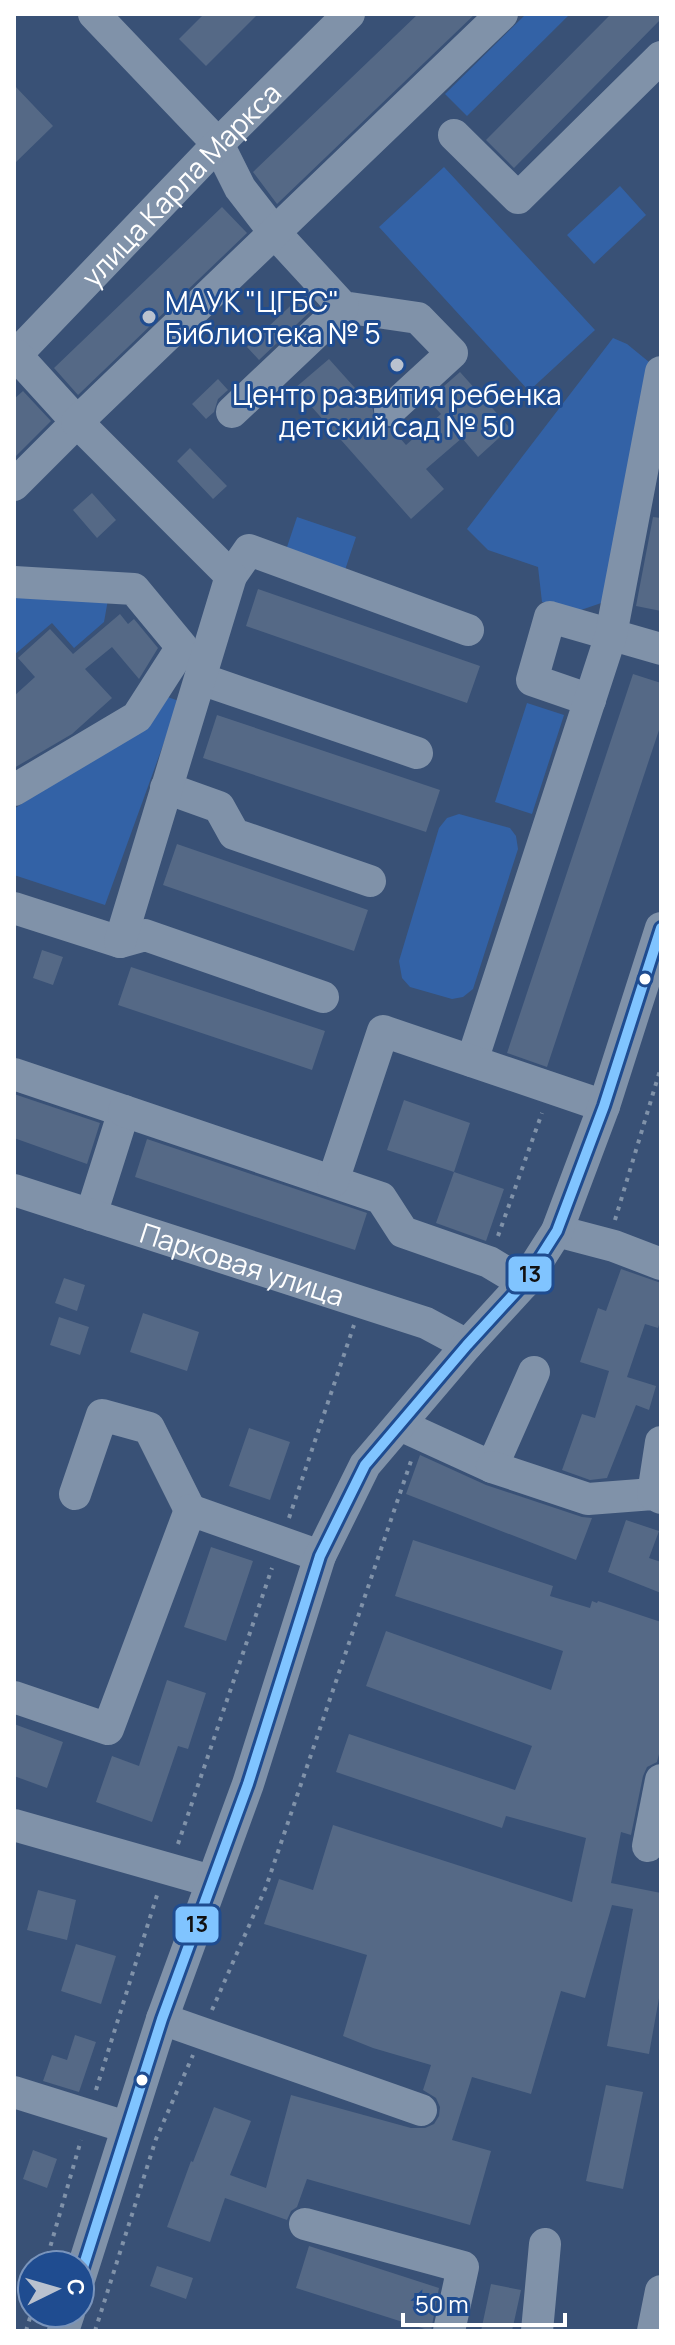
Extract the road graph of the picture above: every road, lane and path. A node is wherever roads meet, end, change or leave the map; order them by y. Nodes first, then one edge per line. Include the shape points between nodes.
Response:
1 (94, 14) edge
2 (349, 14) edge
3 (502, 14) edge
4 (661, 57) edge
5 (454, 135) dead end
6 (218, 144) junction
7 (275, 233) junction
8 (343, 307) junction
9 (15, 356) edge
10 (661, 372) edge
11 (390, 410) dead end
12 (232, 412) dead end
13 (77, 422) junction
14 (14, 485) edge
15 (231, 576) junction
16 (14, 582) edge
17 (468, 630) dead end
18 (611, 635) junction
19 (661, 649) edge
20 (201, 679) junction
21 (590, 700) junction
22 (417, 753) dead end
23 (166, 788) junction
24 (14, 790) edge
25 (370, 881) dead end
26 (14, 908) edge
27 (661, 928) edge
28 (120, 942) junction
29 (323, 997) dead end
30 (472, 1061) junction
31 (661, 1067) edge
32 (14, 1074) edge
33 (551, 1088) junction
34 (604, 1106) junction
35 (124, 1111) junction
36 (333, 1181) junction
37 (14, 1190) edge
38 (91, 1215) junction
39 (567, 1234) junction
40 (489, 1262) junction
41 (661, 1264) edge
42 (524, 1283) junction
43 (355, 1322) dead end
44 (467, 1345) junction
45 (534, 1372) dead end
46 (410, 1429) junction
47 (661, 1442) edge
48 (492, 1467) junction
49 (75, 1494) dead end
50 (657, 1496) edge
51 (190, 1510) junction
52 (281, 1542) junction
53 (320, 1556) junction
54 (14, 1697) edge
55 (661, 1780) edge
56 (14, 1825) edge
57 (648, 1846) dead end
58 (166, 1867) junction
59 (211, 1881) junction
60 (162, 2019) junction
61 (202, 2033) junction
62 (14, 2092) edge
63 (421, 2110) dead end
64 (88, 2115) junction
65 (126, 2127) junction
66 (305, 2224) dead end
67 (545, 2244) dead end
68 (50, 2249) edge
69 (89, 2249) edge
70 (661, 2291) edge
71 (95, 2331) edge
72 (449, 2331) edge
73 (537, 2331) edge
74 (653, 2331) edge

1 - 6 street
2 - 6 street, улица Карла Маркса
3 - 7 street
4 - 5 street via 518,198
6 - 7 street via 240,188
6 - 9 street, улица Карла Маркса
7 - 8 street
7 - 13 street
8 - 11 street via 418,318 452,353
8 - 12 street
9 - 13 street
10 - 18 street
13 - 14 street
13 - 15 street
15 - 17 street via 249,550
15 - 20 street
16 - 24 street via 134,589 182,647 137,717
18 - 19 street
18 - 21 street
18 - 21 street via 550,617 532,680
20 - 22 street
20 - 23 street
21 - 30 street
23 - 25 street via 219,807 234,834
23 - 28 street
26 - 28 street
27 - 34 street
28 - 29 street via 145,935
30 - 33 street
30 - 36 street via 383,1031
31 - 39 path via 612,1230
32 - 35 street
33 - 34 street
33 - 40 path
34 - 39 street
35 - 36 street
35 - 38 street
36 - 40 street via 381,1198 403,1232
37 - 38 street, Парковая улица
38 - 44 street, Парковая улица via 426,1323
39 - 41 street
39 - 42 street
40 - 42 street
42 - 44 street
43 - 52 path
44 - 46 street
45 - 48 street
46 - 48 street
46 - 53 street via 365,1465
46 - 61 path via 266,1887
47 - 50 street
48 - 50 street via 588,1499
49 - 51 street via 102,1415 149,1428
51 - 52 street
51 - 54 street via 108,1729
52 - 53 street
52 - 58 path
53 - 59 street via 248,1784
55 - 57 street
56 - 58 street
58 - 59 street
58 - 64 path
59 - 60 street
60 - 61 street
60 - 65 street
61 - 63 street
61 - 71 path via 156,2139
62 - 64 street
64 - 65 street
64 - 68 path
65 - 69 street
66 - 72 street via 463,2267
67 - 73 street
70 - 74 street

